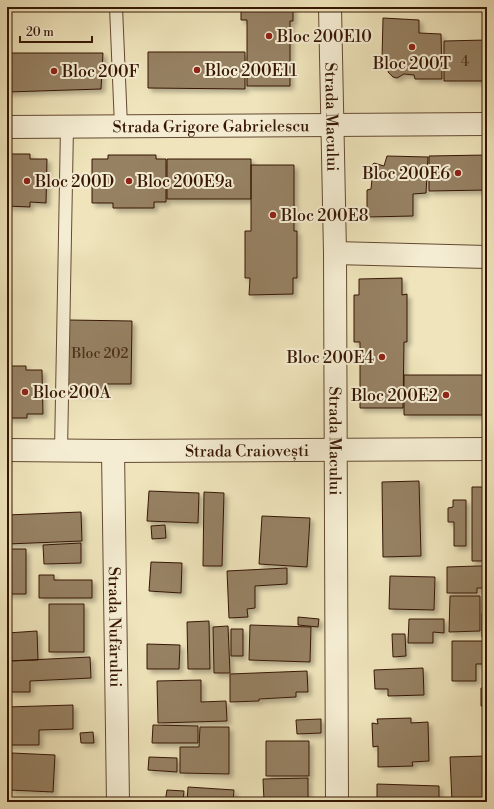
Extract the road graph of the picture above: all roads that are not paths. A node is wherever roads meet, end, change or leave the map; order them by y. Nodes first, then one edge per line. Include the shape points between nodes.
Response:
1 (116, 7) edge
2 (330, 7) edge
3 (332, 124) junction
4 (487, 124) edge
5 (67, 126) junction
6 (121, 126) junction
7 (7, 127) edge
8 (335, 252) junction
9 (487, 257) edge
10 (335, 449) junction
11 (487, 449) edge
12 (7, 450) edge
13 (61, 451) junction
14 (113, 452) junction
15 (118, 802) edge
16 (338, 802) edge

1 - 6 lane
2 - 3 street, Strada Macului
3 - 4 street, Strada Grigore Gabrielescu
3 - 6 street, Strada Grigore Gabrielescu
3 - 8 street, Strada Macului
5 - 6 street, Strada Grigore Gabrielescu
5 - 7 street, Strada Grigore Gabrielescu
5 - 13 lane
8 - 9 street
8 - 10 street, Strada Macului
10 - 11 street, Strada Craiovești
10 - 14 street, Strada Craiovești
10 - 16 street, Strada Macului
12 - 13 street, Strada Craiovești
13 - 14 street, Strada Craiovești
14 - 15 street, Strada Nufărului

